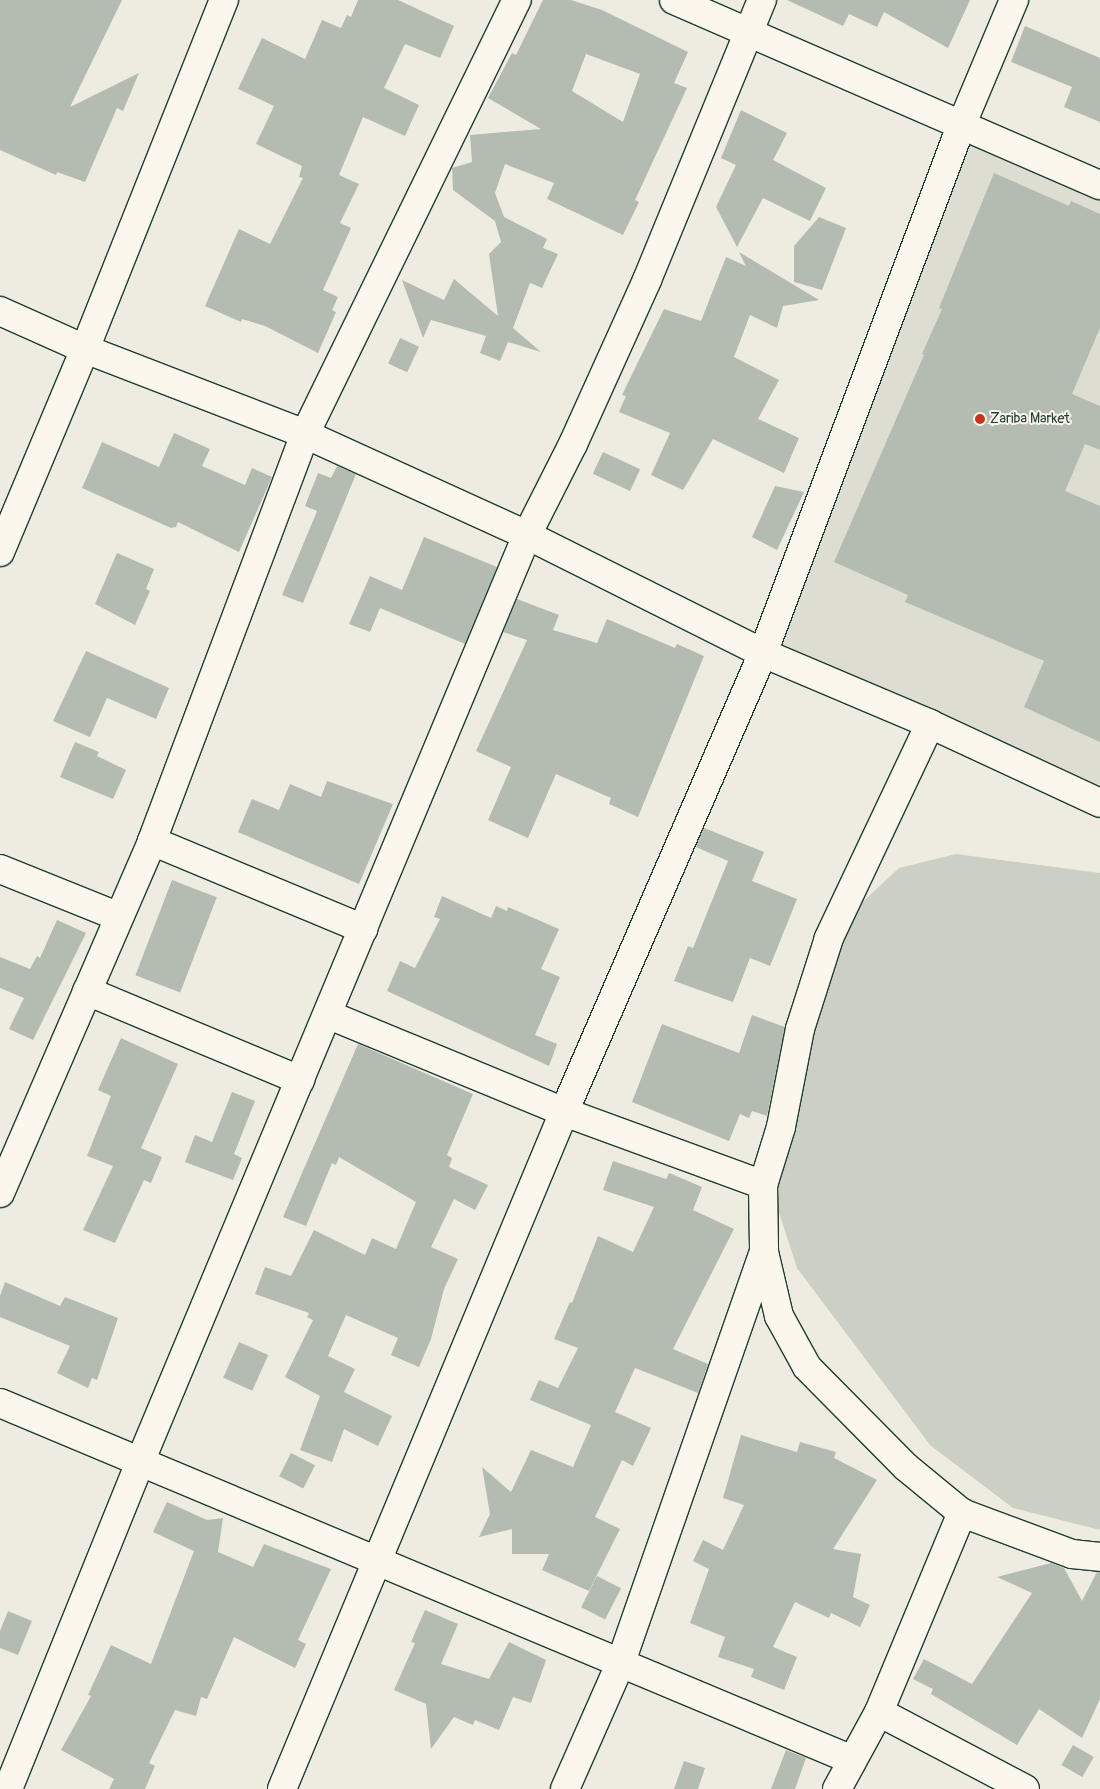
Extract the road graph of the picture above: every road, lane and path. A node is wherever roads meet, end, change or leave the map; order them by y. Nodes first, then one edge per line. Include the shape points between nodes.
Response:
1 (224, 0) edge
2 (517, 0) edge
3 (674, 0) edge
4 (762, 0) edge
5 (1014, 0) edge
6 (746, 32) junction
7 (961, 126) junction
8 (1100, 185) edge
9 (0, 311) edge
10 (85, 349) junction
11 (305, 434) junction
12 (527, 535) junction
13 (0, 552) edge
14 (763, 653) junction
15 (930, 724) junction
16 (1100, 802) edge
17 (152, 841) junction
18 (0, 869) edge
19 (118, 916) junction
20 (363, 929) junction
21 (87, 991) junction
22 (329, 1015) junction
23 (300, 1080) junction
24 (564, 1112) junction
25 (763, 1185) junction
26 (0, 1193) edge
27 (764, 1252) junction
28 (0, 1403) edge
29 (140, 1462) junction
30 (962, 1513) junction
31 (1100, 1557) edge
32 (377, 1562) junction
33 (621, 1662) junction
34 (879, 1712) junction
35 (852, 1760) junction
36 (8, 1789) edge
37 (282, 1789) edge
38 (564, 1789) edge
39 (837, 1789) edge
40 (1025, 1789) edge

1 - 10 street
2 - 11 street
3 - 6 street
4 - 6 street
5 - 7 street
6 - 7 street
6 - 12 street via 647,280 573,444
7 - 8 street
7 - 14 street
9 - 10 street
10 - 11 street
10 - 13 street
11 - 12 street
11 - 17 street
12 - 14 street
12 - 20 street
14 - 15 street
14 - 24 street
15 - 16 street
15 - 25 street via 829,938 800,1029 781,1128
17 - 19 street
17 - 20 street
18 - 19 street
19 - 21 street
20 - 22 street
21 - 23 street
21 - 26 street
22 - 23 street
22 - 24 street
23 - 29 street
24 - 25 street
24 - 32 street
25 - 27 street
27 - 30 street via 779,1316 807,1367 906,1467
27 - 33 street
28 - 29 street
29 - 32 street
29 - 36 street
30 - 31 street via 1072,1554
30 - 34 street
32 - 33 street
32 - 37 street
33 - 35 street
33 - 38 street
34 - 35 street
34 - 40 street
35 - 39 street

